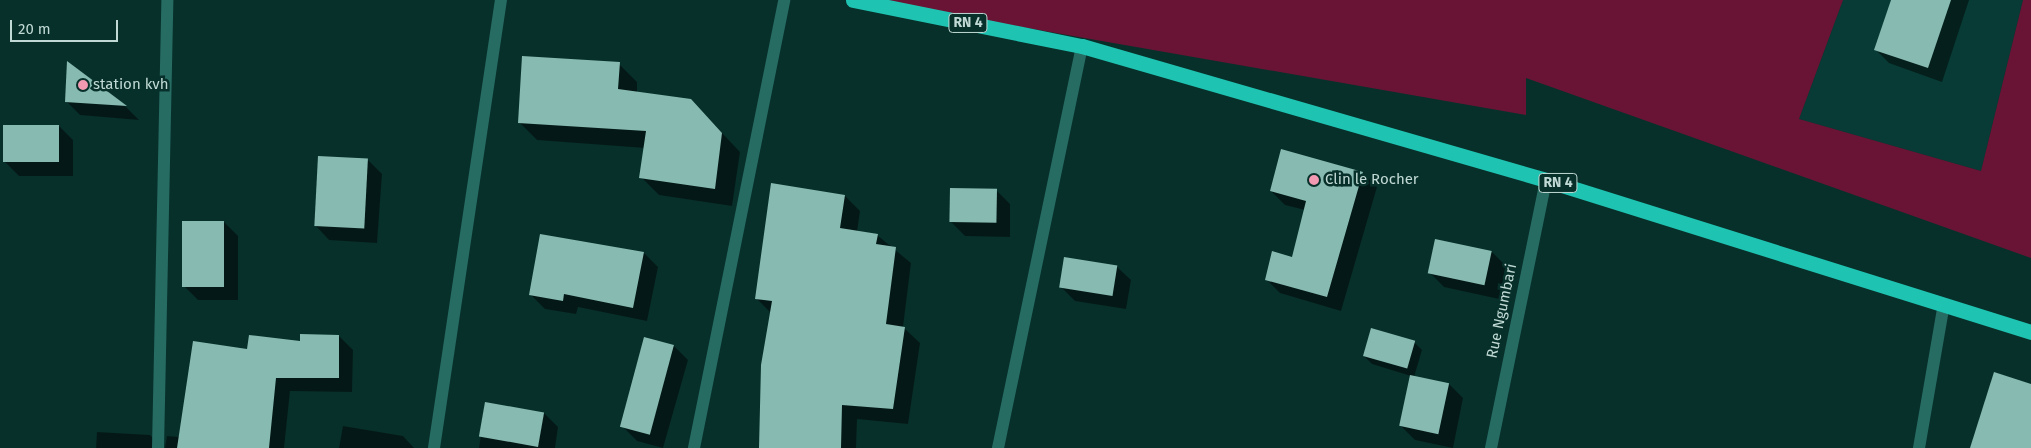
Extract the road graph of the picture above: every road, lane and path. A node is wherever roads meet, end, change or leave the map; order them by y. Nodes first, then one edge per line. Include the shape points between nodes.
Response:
1 (167, 0) edge
2 (501, 0) edge
3 (784, 0) edge
4 (854, 0) edge
5 (1082, 46) junction
6 (1546, 180) junction
7 (1944, 304) junction
8 (2031, 332) edge
9 (158, 448) edge
10 (434, 448) edge
11 (694, 448) edge
12 (998, 448) edge
13 (1490, 448) edge
14 (1919, 448) edge

1 - 9 street
2 - 10 street
3 - 11 street
4 - 5 highway, RN 4
5 - 6 highway, RN 4
5 - 12 street
6 - 7 highway, RN 4
6 - 13 street, Rue Ngumbari
7 - 8 highway, RN 4
7 - 14 street

